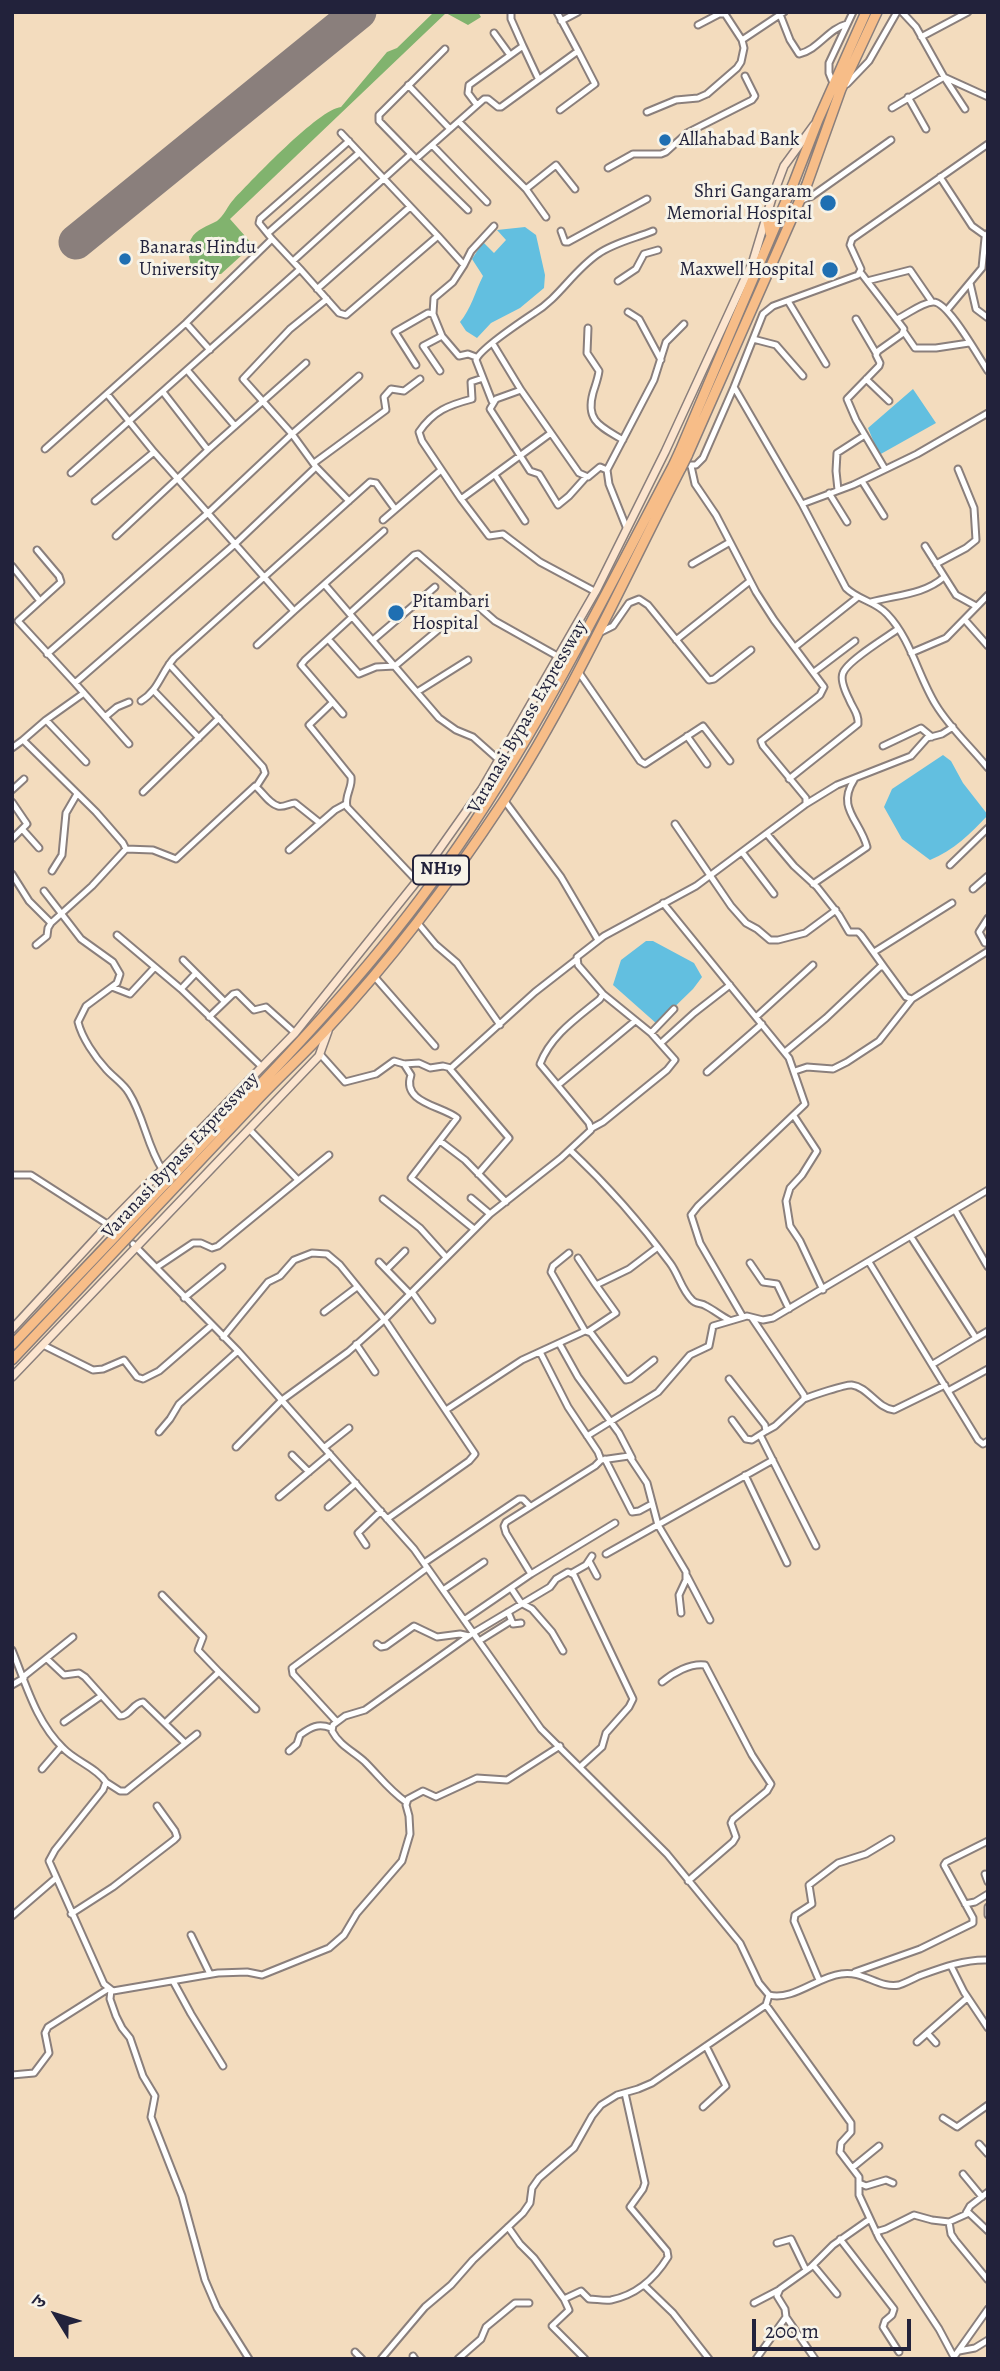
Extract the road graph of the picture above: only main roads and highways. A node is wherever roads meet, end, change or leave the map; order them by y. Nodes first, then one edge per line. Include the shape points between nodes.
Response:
1 (866, 12) edge
2 (877, 12) edge
3 (837, 86) junction
4 (767, 217) road end
5 (770, 234) junction
6 (684, 454) junction
7 (682, 466) junction
8 (12, 1345) edge
9 (12, 1360) edge

1 - 3 highway, Varanasi Bypass Expressway / NH19
2 - 3 highway, Varanasi Bypass Expressway / NH19
3 - 5 highway, Varanasi Bypass Expressway / NH19
3 - 6 highway, Varanasi Bypass Expressway / NH19 via 807,184
4 - 5 highway
5 - 6 highway, Varanasi Bypass Expressway / NH19
6 - 7 highway, Varanasi Bypass Expressway / NH19, bridge
7 - 8 highway, Varanasi Bypass Expressway / NH19 via 534,726 432,883 323,1018
7 - 9 highway, Varanasi Bypass Expressway / NH19 via 578,671 504,800 417,922 329,1027

